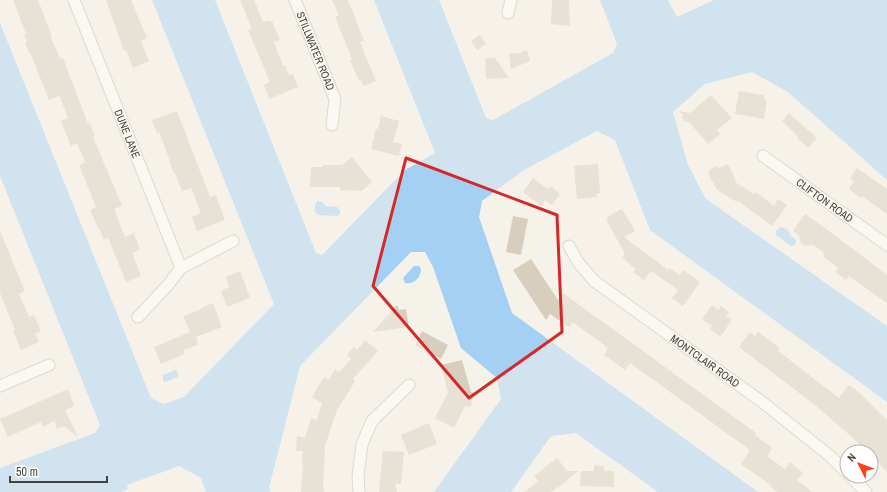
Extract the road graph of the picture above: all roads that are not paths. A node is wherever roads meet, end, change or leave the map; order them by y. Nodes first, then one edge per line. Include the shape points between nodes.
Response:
1 (74, 0) edge
2 (295, 0) edge
3 (511, 0) edge
4 (508, 13) dead end
5 (332, 125) dead end
6 (763, 156) dead end
7 (233, 241) dead end
8 (887, 245) edge
9 (569, 246) dead end
10 (181, 268) junction
11 (138, 317) dead end
12 (49, 365) dead end
13 (1, 383) edge
14 (409, 385) dead end
15 (839, 465) edge
16 (858, 484) edge
17 (360, 492) edge
18 (866, 492) edge

1 - 10 street, DUNE LANE
2 - 5 street, STILLWATER ROAD via 335,99
3 - 4 street
6 - 8 street, CLIFTON ROAD
7 - 10 street
9 - 15 street, MONTCLAIR ROAD via 594,281 761,401
10 - 11 street
12 - 13 street
14 - 17 street via 372,421 362,444 358,477
16 - 18 street

